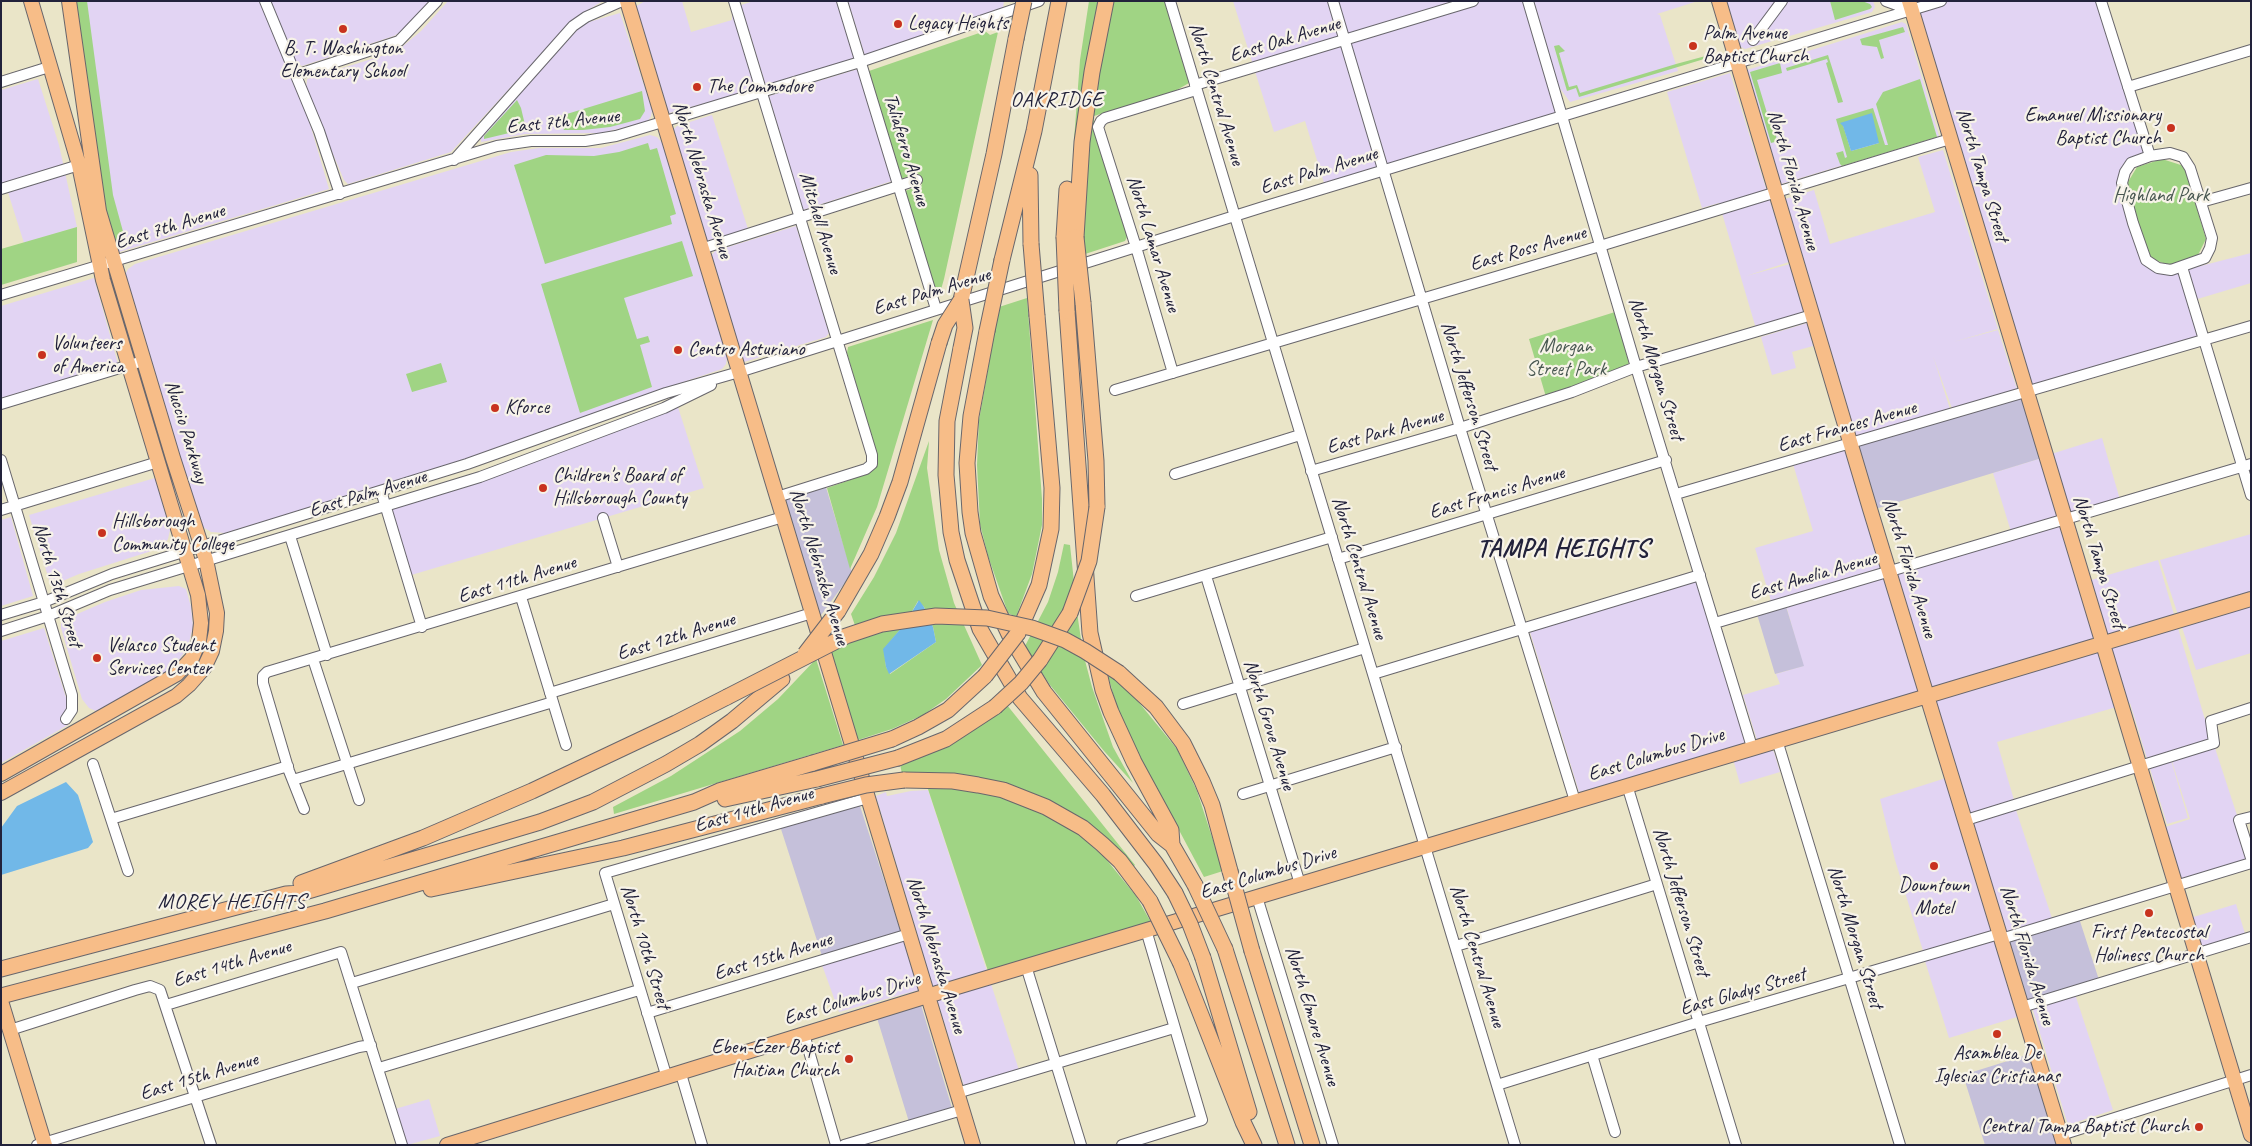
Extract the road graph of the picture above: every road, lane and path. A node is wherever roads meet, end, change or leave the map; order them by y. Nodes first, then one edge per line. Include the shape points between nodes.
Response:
1 (31, 1) edge
2 (265, 1) edge
3 (438, 1) edge
4 (622, 1) edge
5 (627, 1) edge
6 (734, 1) edge
7 (842, 1) edge
8 (1024, 1) edge
9 (1039, 1) edge
10 (1059, 1) edge
11 (1170, 1) edge
12 (1333, 1) edge
13 (1472, 1) edge
14 (1528, 1) edge
15 (1719, 1) edge
16 (1782, 1) edge
17 (1886, 1) edge
18 (1941, 1) edge
19 (69, 2) edge
20 (2103, 4) edge
21 (1910, 6) edge
22 (1104, 9) edge
23 (1344, 40) junction
24 (1753, 40) dead end
25 (2251, 50) edge
26 (860, 62) junction
27 (1738, 62) junction
28 (49, 67) junction
29 (296, 75) junction
30 (1, 82) edge
31 (1195, 87) junction
32 (2128, 87) junction
33 (762, 92) junction
34 (1561, 116) junction
35 (663, 122) junction
36 (1098, 127) joint
37 (1034, 131) junction
38 (1950, 140) junction
39 (2150, 156) junction
40 (453, 160) junction
41 (79, 165) junction
42 (1383, 170) junction
43 (917, 180) dead end
44 (898, 186) junction
45 (2251, 188) edge
46 (1, 189) edge
47 (1776, 193) junction
48 (340, 194) junction
49 (2201, 202) junction
50 (1235, 215) junction
51 (800, 217) junction
52 (1070, 237) junction
53 (1600, 246) junction
54 (1136, 247) junction
55 (701, 248) junction
56 (107, 264) junction
57 (2182, 268) junction
58 (1, 295) edge
59 (1422, 298) junction
60 (961, 300) junction
61 (936, 309) junction
62 (1812, 315) junction
63 (2251, 326) edge
64 (837, 340) junction
65 (2204, 340) junction
66 (1272, 342) junction
67 (143, 361) junction
68 (128, 365) junction
69 (1636, 367) junction
70 (739, 372) junction
71 (1173, 372) junction
72 (1115, 390) dead end
73 (2027, 393) junction
74 (1, 404) edge
75 (1460, 428) junction
76 (1300, 435) junction
77 (1850, 444) junction
78 (1, 460) edge
79 (1666, 460) junction
80 (158, 462) junction
81 (2246, 466) edge
82 (1311, 471) junction
83 (1175, 474) dead end
84 (381, 492) junction
85 (1676, 494) junction
86 (2251, 495) edge
87 (777, 497) junction
88 (15, 506) junction
89 (386, 506) junction
90 (1, 510) edge
91 (1487, 514) junction
92 (783, 517) junction
93 (604, 518) dead end
94 (2064, 520) junction
95 (290, 536) junction
96 (1332, 537) junction
97 (201, 545) junction
98 (185, 550) junction
99 (1338, 559) junction
100 (206, 560) junction
101 (190, 566) junction
102 (618, 567) junction
103 (1890, 572) junction
104 (1700, 575) junction
105 (1206, 576) junction
106 (1136, 596) dead end
107 (521, 597) junction
108 (2251, 599) edge
109 (44, 602) junction
110 (812, 613) junction
111 (1, 615) edge
112 (48, 616) junction
113 (1715, 623) junction
114 (422, 627) junction
115 (1521, 629) junction
116 (1, 631) edge
117 (2102, 643) junction
118 (1365, 648) junction
119 (327, 655) junction
120 (313, 659) junction
121 (1373, 674) junction
122 (1240, 687) junction
123 (1927, 696) junction
124 (552, 698) junction
125 (1184, 704) dead end
126 (2251, 708) edge
127 (66, 719) dead end
128 (1777, 740) junction
129 (566, 745) dead end
130 (1752, 747) junction
131 (1396, 748) junction
132 (93, 764) dead end
133 (347, 764) junction
134 (288, 766) junction
135 (2140, 767) junction
136 (1, 774) edge
137 (292, 780) junction
138 (1627, 785) junction
139 (1270, 787) junction
140 (1, 793) edge
141 (1242, 794) dead end
142 (868, 798) junction
143 (359, 800) dead end
144 (1575, 801) junction
145 (694, 802) junction
146 (304, 809) dead end
147 (2251, 817) edge
148 (111, 819) junction
149 (1966, 820) junction
150 (1172, 844) junction
151 (1425, 846) junction
152 (2251, 858) edge
153 (652, 860) joint
154 (2251, 863) edge
155 (128, 871) dead end
156 (1300, 884) junction
157 (1657, 884) junction
158 (2176, 886) junction
159 (286, 894) junction
160 (1257, 897) junction
161 (614, 904) junction
162 (325, 912) junction
163 (1146, 930) junction
164 (909, 934) junction
165 (2000, 937) junction
166 (2251, 937) edge
167 (1456, 946) junction
168 (2196, 954) junction
169 (1026, 966) junction
170 (4, 968) edge
171 (1850, 980) junction
172 (352, 983) junction
173 (639, 990) junction
174 (1, 996) edge
175 (928, 996) junction
176 (1, 1001) edge
177 (166, 1005) junction
178 (2022, 1008) junction
179 (647, 1013) junction
180 (1699, 1022) junction
181 (1174, 1028) junction
182 (6, 1031) edge
183 (804, 1034) junction
184 (372, 1045) junction
185 (1592, 1056) junction
186 (1056, 1063) junction
187 (378, 1068) junction
188 (681, 1074) junction
189 (2251, 1075) edge
190 (667, 1078) junction
191 (2235, 1080) junction
192 (1497, 1085) junction
193 (957, 1092) junction
194 (195, 1096) junction
195 (962, 1110) junction
196 (1615, 1132) dead end
197 (2251, 1135) edge
198 (1151, 1140) edge
199 (2063, 1140) edge
200 (42, 1144) edge
201 (211, 1145) edge
202 (402, 1145) edge
203 (447, 1145) edge
204 (702, 1145) edge
205 (836, 1145) edge
206 (844, 1145) edge
207 (973, 1145) edge
208 (1081, 1145) edge
209 (1122, 1145) edge
210 (1254, 1145) edge
211 (1259, 1145) edge
212 (1287, 1145) edge
213 (1312, 1145) edge
214 (1333, 1145) edge
215 (1514, 1145) edge
216 (1736, 1145) edge
217 (1900, 1145) edge

1 - 28 main road, Nuccio Parkway
2 - 29 street
3 - 29 street via 399,41
4 - 40 street via 573,26
5 - 35 main road, North Nebraska Avenue
6 - 33 street, Mitchell Avenue
7 - 26 street, Taliaferro Avenue
8 - 60 highway, bridge
9 - 26 street, East 7th Avenue
10 - 37 highway
11 - 31 street, North Central Avenue
12 - 23 street, North Jefferson Street
13 - 23 street, East Oak Avenue
14 - 34 street, North Morgan Street
15 - 27 main road, North Florida Avenue
16 - 24 street
17 - 21 street
18 - 21 street, East Palm Avenue
19 - 56 main road, Nuccio Parkway
20 - 32 street
21 - 27 street, East Palm Avenue
21 - 38 main road, North Tampa Street
22 - 52 highway via 1067,188
23 - 31 street, East Oak Avenue
23 - 42 street, North Jefferson Street
25 - 32 street
26 - 33 street, East 7th Avenue
26 - 44 street, Taliaferro Avenue
27 - 34 street, East Palm Avenue
27 - 47 main road, North Florida Avenue
28 - 30 street
28 - 41 main road, Nuccio Parkway
29 - 48 street
31 - 36 street, East Oak Avenue via 1105,118
31 - 50 street, North Central Avenue
32 - 39 street
33 - 35 street, East 7th Avenue
33 - 51 street, Mitchell Avenue
34 - 42 street, East Palm Avenue
34 - 53 street, North Morgan Street
35 - 40 street, East 7th Avenue via 601,140 512,143
35 - 55 main road, North Nebraska Avenue
36 - 54 street, North Lamar Avenue
37 - 145 highway, bridge via 1029,186 1031,244 1052,488 1051,529 1039,585 1018,633 984,676 948,710 918,727 892,739 719,791
37 - 150 highway, bridge via 1002,260 971,416 967,463 972,526 991,596 1009,634 1044,692 1158,834
38 - 47 street, East Ross Avenue
38 - 73 main road, North Tampa Street
39 - 49 street via 2170,153 2183,157
39 - 57 street via 2131,163 2122,183 2133,223 2146,260 2158,268
40 - 48 street, East 7th Avenue
41 - 46 street
41 - 56 main road, Nuccio Parkway via 85,202
42 - 50 street, East Palm Avenue
42 - 59 street, North Jefferson Street
43 - 44 street
44 - 51 street
44 - 61 street, Taliaferro Avenue
45 - 49 street
47 - 53 street, East Ross Avenue
47 - 62 main road, North Florida Avenue
48 - 56 street, East 7th Avenue
49 - 57 street via 2212,238 2210,248 2205,258
50 - 54 street, East Palm Avenue
50 - 66 street, North Central Avenue
51 - 55 street
51 - 64 street, Mitchell Avenue
52 - 145 highway, bridge via 1083,303 1098,508 1091,553 1078,594 1070,613 1040,660 995,708 946,739 898,758 817,779 716,801
52 - 150 highway, bridge via 1067,312 1090,633 1111,712 1170,830
53 - 59 street, East Ross Avenue
53 - 69 street, North Morgan Street
54 - 61 street, East Palm Avenue
54 - 71 street, North Lamar Avenue
55 - 70 main road, North Nebraska Avenue
56 - 58 street, East 7th Avenue
56 - 67 main road, Nuccio Parkway
56 - 68 main road, Nuccio Parkway via 104,280
57 - 65 street
59 - 66 street, East Ross Avenue
59 - 75 street, North Jefferson Street
60 - 159 highway, bridge via 945,325 900,482 870,554 838,612 765,696 700,744 593,802 460,847 301,893
60 - 211 highway, bridge via 965,328 947,421 946,484 957,560 980,630 1020,698 1108,802 1175,893 1203,958
61 - 64 street, East Palm Avenue
62 - 69 street, East Park Avenue
62 - 77 main road, North Florida Avenue
63 - 65 street, East Frances Avenue
64 - 70 street, East Palm Avenue
64 - 87 street, Mitchell Avenue via 872,464 866,469
65 - 73 street, East Frances Avenue
65 - 81 street
66 - 71 street, East Ross Avenue
66 - 76 street, North Central Avenue
67 - 68 street
67 - 97 main road, Nuccio Parkway
68 - 74 street
68 - 80 main road, Nuccio Parkway
69 - 75 street, East Park Avenue via 1572,392
69 - 79 street, North Morgan Street
70 - 84 street, East Palm Avenue via 666,393
70 - 87 main road, North Nebraska Avenue
70 - 89 street, East Palm Avenue via 664,408 580,440 480,477
71 - 72 street, East Ross Avenue
73 - 77 street, East Frances Avenue
73 - 94 main road, North Tampa Street
75 - 82 street, East Park Avenue
75 - 91 street, North Jefferson Street
76 - 82 street, North Central Avenue
76 - 83 street, East Park Avenue
77 - 85 street, East Frances Avenue
77 - 103 main road, North Florida Avenue
78 - 88 street, North 13th Street
79 - 85 street, North Morgan Street
79 - 91 street, East Francis Avenue
80 - 88 street
80 - 98 main road, Nuccio Parkway
81 - 86 street
81 - 94 street, East Amelia Avenue
82 - 96 street, North Central Avenue
84 - 89 street
84 - 97 street, East Palm Avenue
85 - 104 street, North Morgan Street
87 - 92 main road, North Nebraska Avenue
88 - 90 street
88 - 109 street, North 13th Street
89 - 95 street, East Palm Avenue
89 - 114 street
91 - 99 street, East Francis Avenue
91 - 115 street, North Jefferson Street
92 - 102 street, East 11th Avenue
92 - 110 main road, North Nebraska Avenue
93 - 102 street
94 - 103 street, East Amelia Avenue
94 - 117 main road, North Tampa Street
95 - 100 street, East Palm Avenue
95 - 119 street
96 - 99 street, North Central Avenue
96 - 105 street
97 - 98 street, East Palm Avenue
97 - 100 main road, Nuccio Parkway
98 - 101 main road, Nuccio Parkway
98 - 109 street, East Palm Avenue via 112,574
99 - 118 street, North Central Avenue
100 - 101 street, East Palm Avenue
100 - 140 main road, Nuccio Parkway via 217,613 212,651 204,668 189,685 157,707
101 - 112 street, East Palm Avenue via 110,590
101 - 136 main road, Nuccio Parkway via 200,608 199,641 192,658 177,674
102 - 107 street, East 11th Avenue
103 - 113 street, East Amelia Avenue
103 - 123 main road, North Florida Avenue
104 - 113 street, North Morgan Street
104 - 115 street
105 - 106 street
105 - 122 street, North Grove Avenue
107 - 114 street, East 11th Avenue
107 - 124 street
108 - 117 main road, East Columbus Drive
109 - 111 street, East Palm Avenue
109 - 112 street, North 13th Street
110 - 124 street, East 12th Avenue
110 - 142 main road, North Nebraska Avenue
112 - 116 street, East Palm Avenue
112 - 127 street, North 13th Street via 73,699 71,714
113 - 130 street, North Morgan Street
114 - 119 street, East 11th Avenue
115 - 121 street
115 - 144 street, North Jefferson Street
117 - 123 main road, East Columbus Drive
117 - 135 main road, North Tampa Street
118 - 121 street, North Central Avenue
118 - 122 street
119 - 120 street, East 11th Avenue
120 - 133 street
120 - 134 street, East 11th Avenue via 262,676
121 - 131 street, North Central Avenue
122 - 125 street
122 - 139 street, North Grove Avenue
123 - 128 main road, East Columbus Drive
123 - 149 main road, North Florida Avenue
124 - 129 street
124 - 133 street, East 12th Avenue
126 - 135 street via 2210,721 2214,743
128 - 130 main road, East Columbus Drive
128 - 171 street, North Morgan Street
130 - 138 main road, East Columbus Drive
131 - 139 street
131 - 151 street, North Central Avenue
132 - 148 street
133 - 137 street, East 12th Avenue
133 - 143 street
134 - 137 street
134 - 148 street
135 - 149 street
135 - 158 main road, North Tampa Street
137 - 146 street
138 - 144 main road, East Columbus Drive
138 - 157 street, North Jefferson Street
139 - 141 street
139 - 156 street, North Grove Avenue
142 - 153 street, East 14th Avenue
142 - 164 main road, North Nebraska Avenue
144 - 151 main road, East Columbus Drive
145 - 162 highway
147 - 152 street via 2239,820
148 - 155 street
149 - 165 main road, North Florida Avenue
150 - 212 highway, bridge via 1225,949
151 - 156 main road, East Columbus Drive
151 - 167 street, North Central Avenue
153 - 161 street, North 10th Street via 605,873
154 - 158 street, East Gladys Street
156 - 160 main road, East Columbus Drive
157 - 167 street
157 - 180 street, North Jefferson Street
158 - 165 street, East Gladys Street
158 - 168 main road, North Tampa Street
159 - 170 highway
159 - 213 highway, bridge via 301,883 423,838 532,791 676,723 846,636 899,621 936,616 987,618 1032,628 1086,651 1119,673 1156,707 1193,762 1212,805 1252,951
160 - 163 main road, East Columbus Drive
160 - 214 street, North Elmore Avenue
161 - 172 street
161 - 173 street, North 10th Street
162 - 174 highway
162 - 210 highway, bridge via 623,848 866,786 904,780 953,781 1003,790 1046,807 1077,824 1120,861 1150,901 1181,964
163 - 169 main road, East Columbus Drive
163 - 181 street
164 - 175 main road, North Nebraska Avenue
164 - 179 street, East 15th Avenue
165 - 171 street, East Gladys Street
165 - 178 main road, North Florida Avenue
166 - 168 street
167 - 192 street, North Central Avenue
168 - 178 street
168 - 191 main road, North Tampa Street
169 - 175 main road, East Columbus Drive
169 - 186 street
171 - 180 street, East Gladys Street
171 - 217 street, North Morgan Street
172 - 177 street, East 14th Avenue via 341,952
172 - 184 street
173 - 179 street, North 10th Street
173 - 187 street
175 - 183 main road, East Columbus Drive
175 - 193 main road, North Nebraska Avenue
176 - 182 main road
177 - 182 street, East 14th Avenue via 160,990 150,986
177 - 194 street
178 - 199 main road, North Florida Avenue
179 - 190 street, North 10th Street
180 - 185 street, East Gladys Street
180 - 216 street, North Jefferson Street
181 - 186 street
181 - 198 street via 1202,1120
182 - 200 main road
183 - 188 main road, East Columbus Drive
183 - 205 street
184 - 187 street
184 - 194 street, East 15th Avenue
185 - 192 street, East Gladys Street
185 - 196 street
186 - 193 street
186 - 208 street
187 - 202 street
188 - 190 main road, East Columbus Drive
188 - 204 street
189 - 191 street
190 - 203 main road, East Columbus Drive
191 - 197 main road, North Tampa Street
191 - 199 street
192 - 215 street, North Central Avenue
193 - 195 main road, North Nebraska Avenue
194 - 200 street, East 15th Avenue
194 - 201 street
195 - 206 street
195 - 207 main road, North Nebraska Avenue
198 - 209 street

